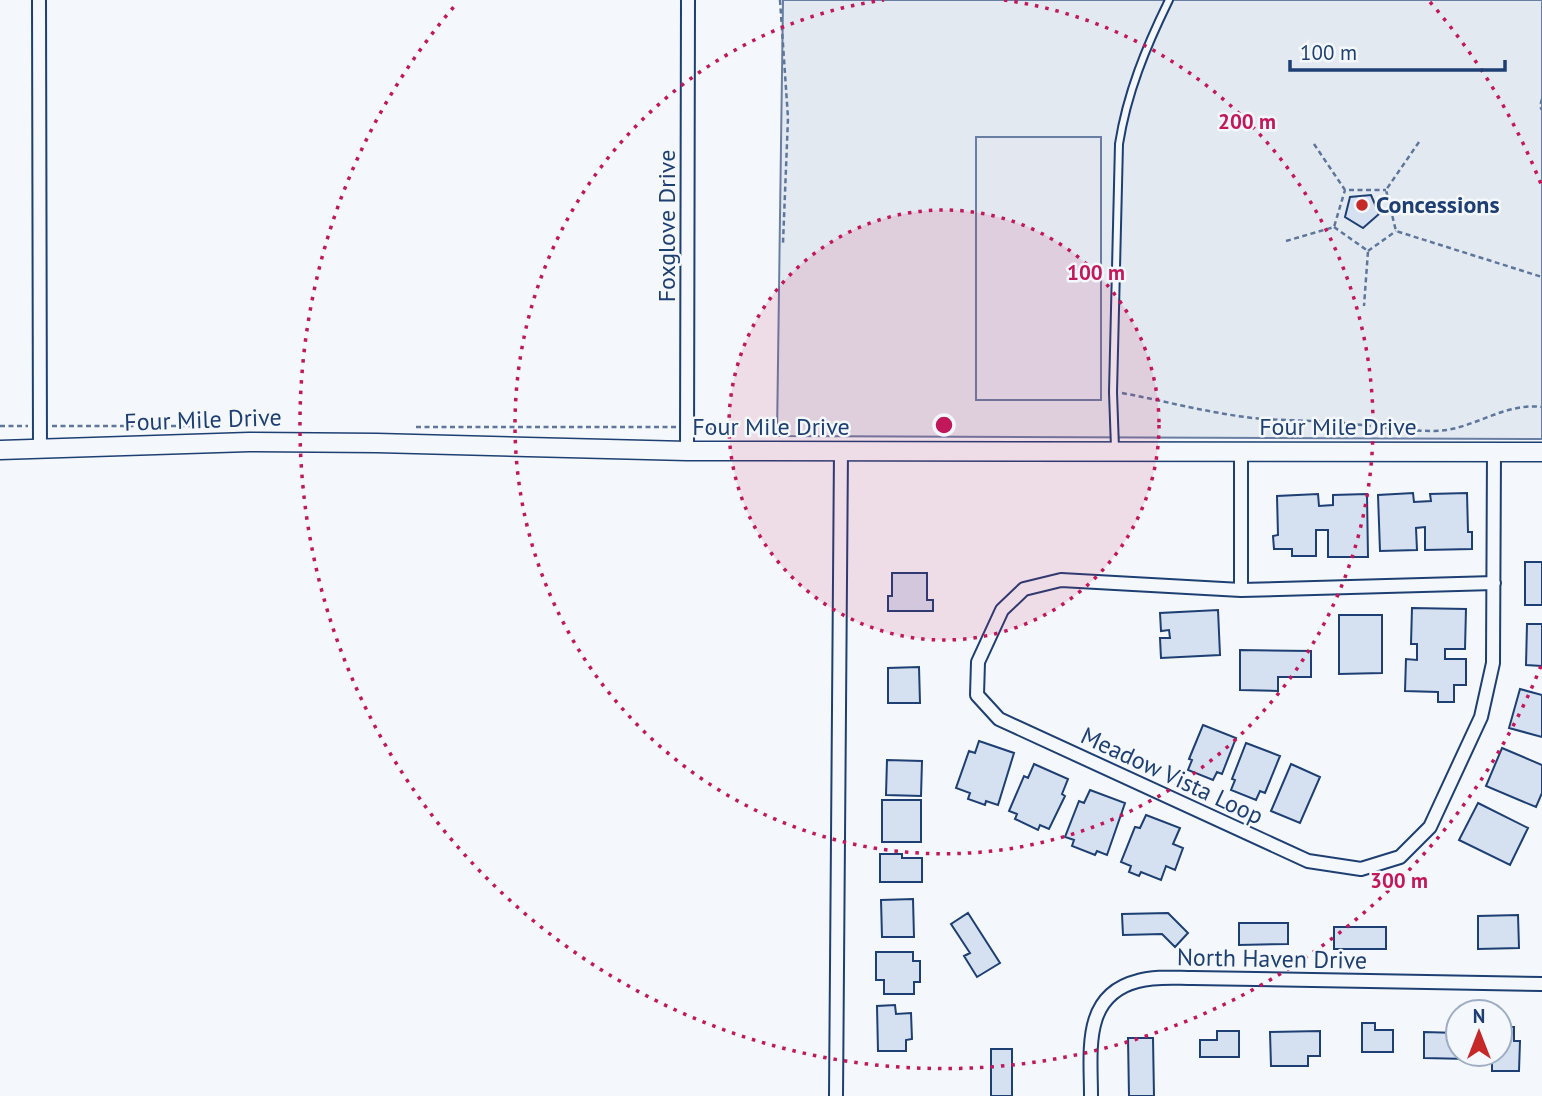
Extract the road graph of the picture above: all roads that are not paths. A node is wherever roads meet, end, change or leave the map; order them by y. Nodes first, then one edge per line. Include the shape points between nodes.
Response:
1 (39, 0) edge
2 (688, 0) edge
3 (1169, 0) edge
4 (0, 450) edge
5 (40, 450) junction
6 (1115, 450) junction
7 (688, 451) junction
8 (1241, 451) junction
9 (841, 452) junction
10 (1494, 452) junction
11 (1542, 452) edge
12 (1494, 583) junction
13 (1241, 590) junction
14 (1542, 984) edge
15 (836, 1096) edge
16 (1091, 1096) edge

1 - 5 street
2 - 7 street, Foxglove Drive
3 - 6 lane via 1135,77 1119,144
4 - 5 street, Four Mile Drive
5 - 7 street, Four Mile Drive via 274,442
6 - 8 street, Four Mile Drive
6 - 9 street, Four Mile Drive
7 - 9 street, Four Mile Drive
8 - 10 street, Four Mile Drive
8 - 13 street
9 - 15 street
10 - 11 street, Four Mile Drive
10 - 12 street, Meadow Vista Loop
12 - 13 street, Meadow Vista Loop
12 - 13 street, Meadow Vista Loop via 1493,663 1481,717 1430,827 1400,857 1361,869 1296,856 999,719 977,695 978,662 1002,610 1024,589 1061,580
14 - 16 street, North Haven Drive via 1139,981 1116,991 1096,1017 1091,1036

